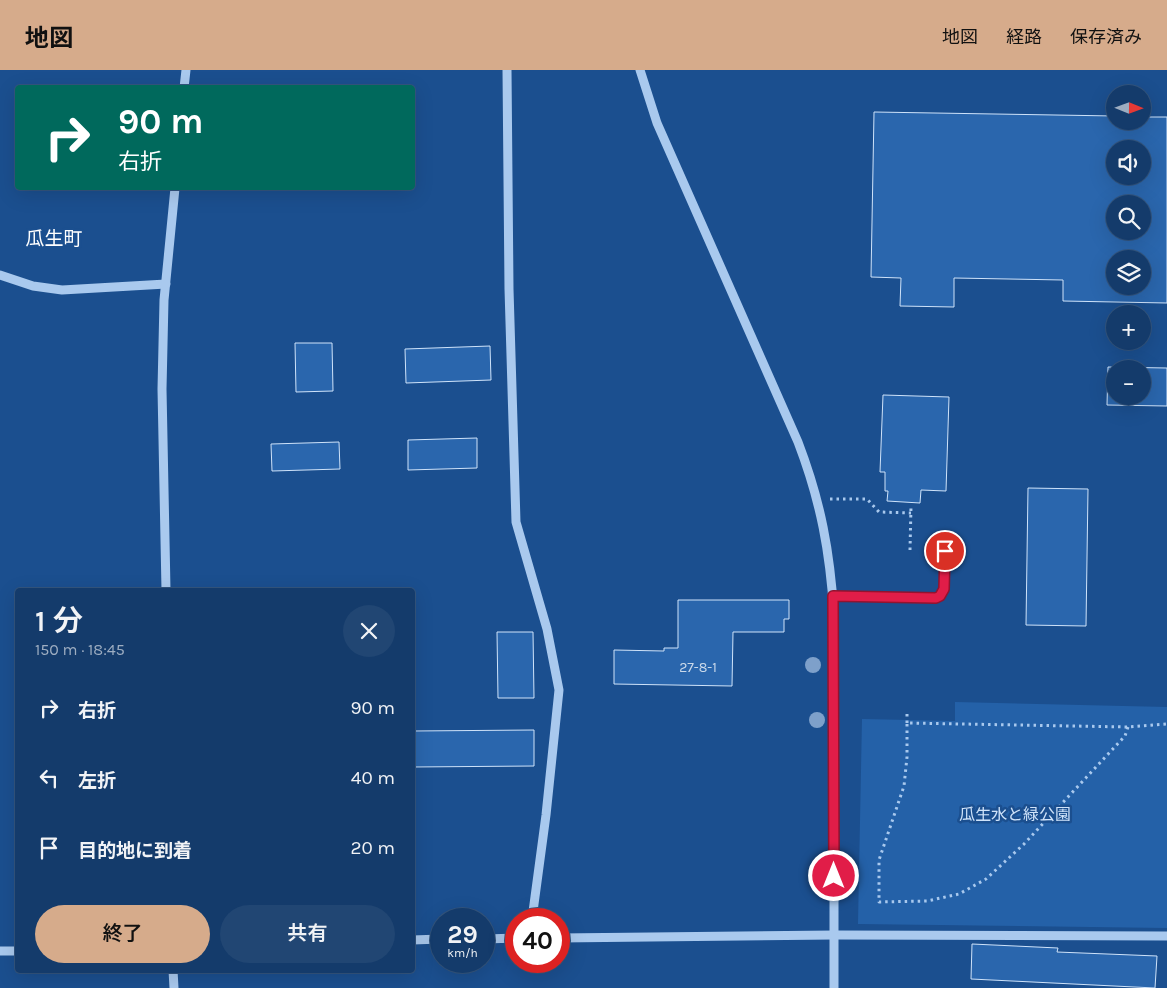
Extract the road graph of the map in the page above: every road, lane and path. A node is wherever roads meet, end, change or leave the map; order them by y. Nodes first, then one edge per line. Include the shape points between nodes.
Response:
1 (186, 70) edge
2 (507, 70) edge
3 (640, 70) edge
4 (184, 85) edge
5 (175, 190) edge
6 (0, 275) edge
7 (166, 284) junction
8 (817, 498) junction
9 (911, 506) dead end
10 (911, 512) junction
11 (910, 550) dead end
12 (945, 551) dead end
13 (166, 588) edge
14 (833, 596) junction
15 (907, 711) dead end
16 (907, 723) junction
17 (1167, 724) edge
18 (1128, 728) junction
19 (533, 908) edge
20 (834, 935) junction
21 (1167, 936) edge
22 (570, 938) edge
23 (430, 939) edge
24 (415, 940) edge
25 (0, 951) edge
26 (15, 951) edge
27 (174, 973) edge
28 (174, 988) edge
29 (834, 988) edge

1 - 4 street
2 - 19 street via 516,522 547,629 559,690
3 - 8 street via 657,123 784,408
5 - 7 street
6 - 7 street via 33,286 62,290
7 - 13 street via 162,389
8 - 10 path via 867,499 879,512
8 - 14 street
9 - 10 path
10 - 11 path
12 - 14 street via 944,589 936,598
14 - 20 street
15 - 16 path
16 - 18 path
16 - 18 path via 908,757 904,786 879,860 879,902 926,901 959,894 986,879 1024,844 1126,736
17 - 18 path
20 - 21 street
20 - 22 street
20 - 29 street
23 - 24 street
25 - 26 street
27 - 28 street

